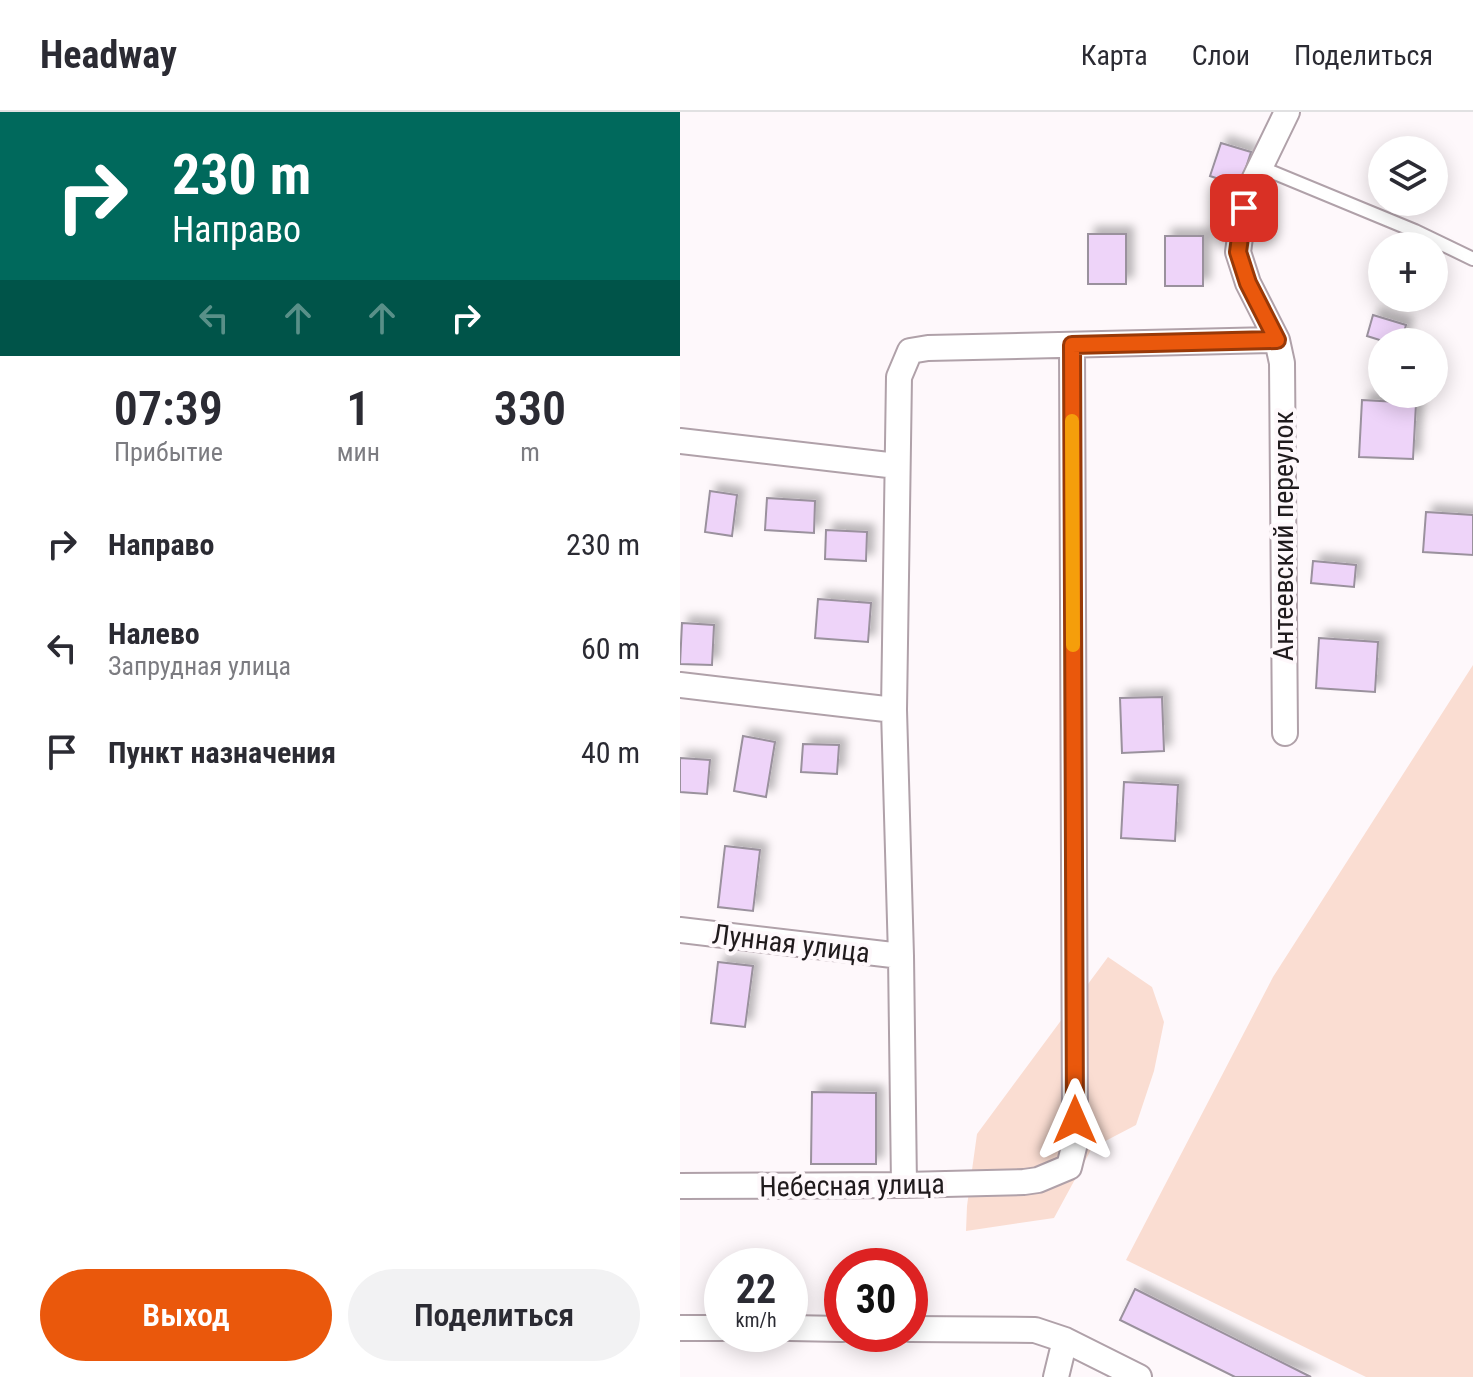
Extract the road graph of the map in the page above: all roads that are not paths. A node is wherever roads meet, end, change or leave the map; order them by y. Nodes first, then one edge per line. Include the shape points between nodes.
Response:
1 (1287, 112) edge
2 (1260, 167) junction
3 (1473, 259) edge
4 (1277, 340) junction
5 (1072, 345) junction
6 (680, 441) edge
7 (897, 466) junction
8 (680, 685) edge
9 (894, 710) junction
10 (1285, 733) dead end
11 (680, 930) edge
12 (901, 956) junction
13 (904, 1185) junction
14 (680, 1186) edge
15 (680, 1328) edge
16 (704, 1328) edge
17 (928, 1329) edge
18 (1065, 1340) junction
19 (1056, 1377) edge
20 (1139, 1377) edge

1 - 2 street, Антеевский переулок
2 - 3 lane
2 - 4 street, Антеевский переулок via 1244,208 1238,252
4 - 5 street
4 - 10 street, Антеевский переулок via 1282,363
5 - 7 street via 910,351 899,377
5 - 13 street, Небесная улица via 1075,1143 1069,1167 1038,1180
6 - 7 street
7 - 9 street
8 - 9 street
9 - 12 street
11 - 12 street, Лунная улица
12 - 13 street
13 - 14 street, Небесная улица
15 - 16 street
17 - 18 street via 1035,1330
18 - 19 street
18 - 20 street

